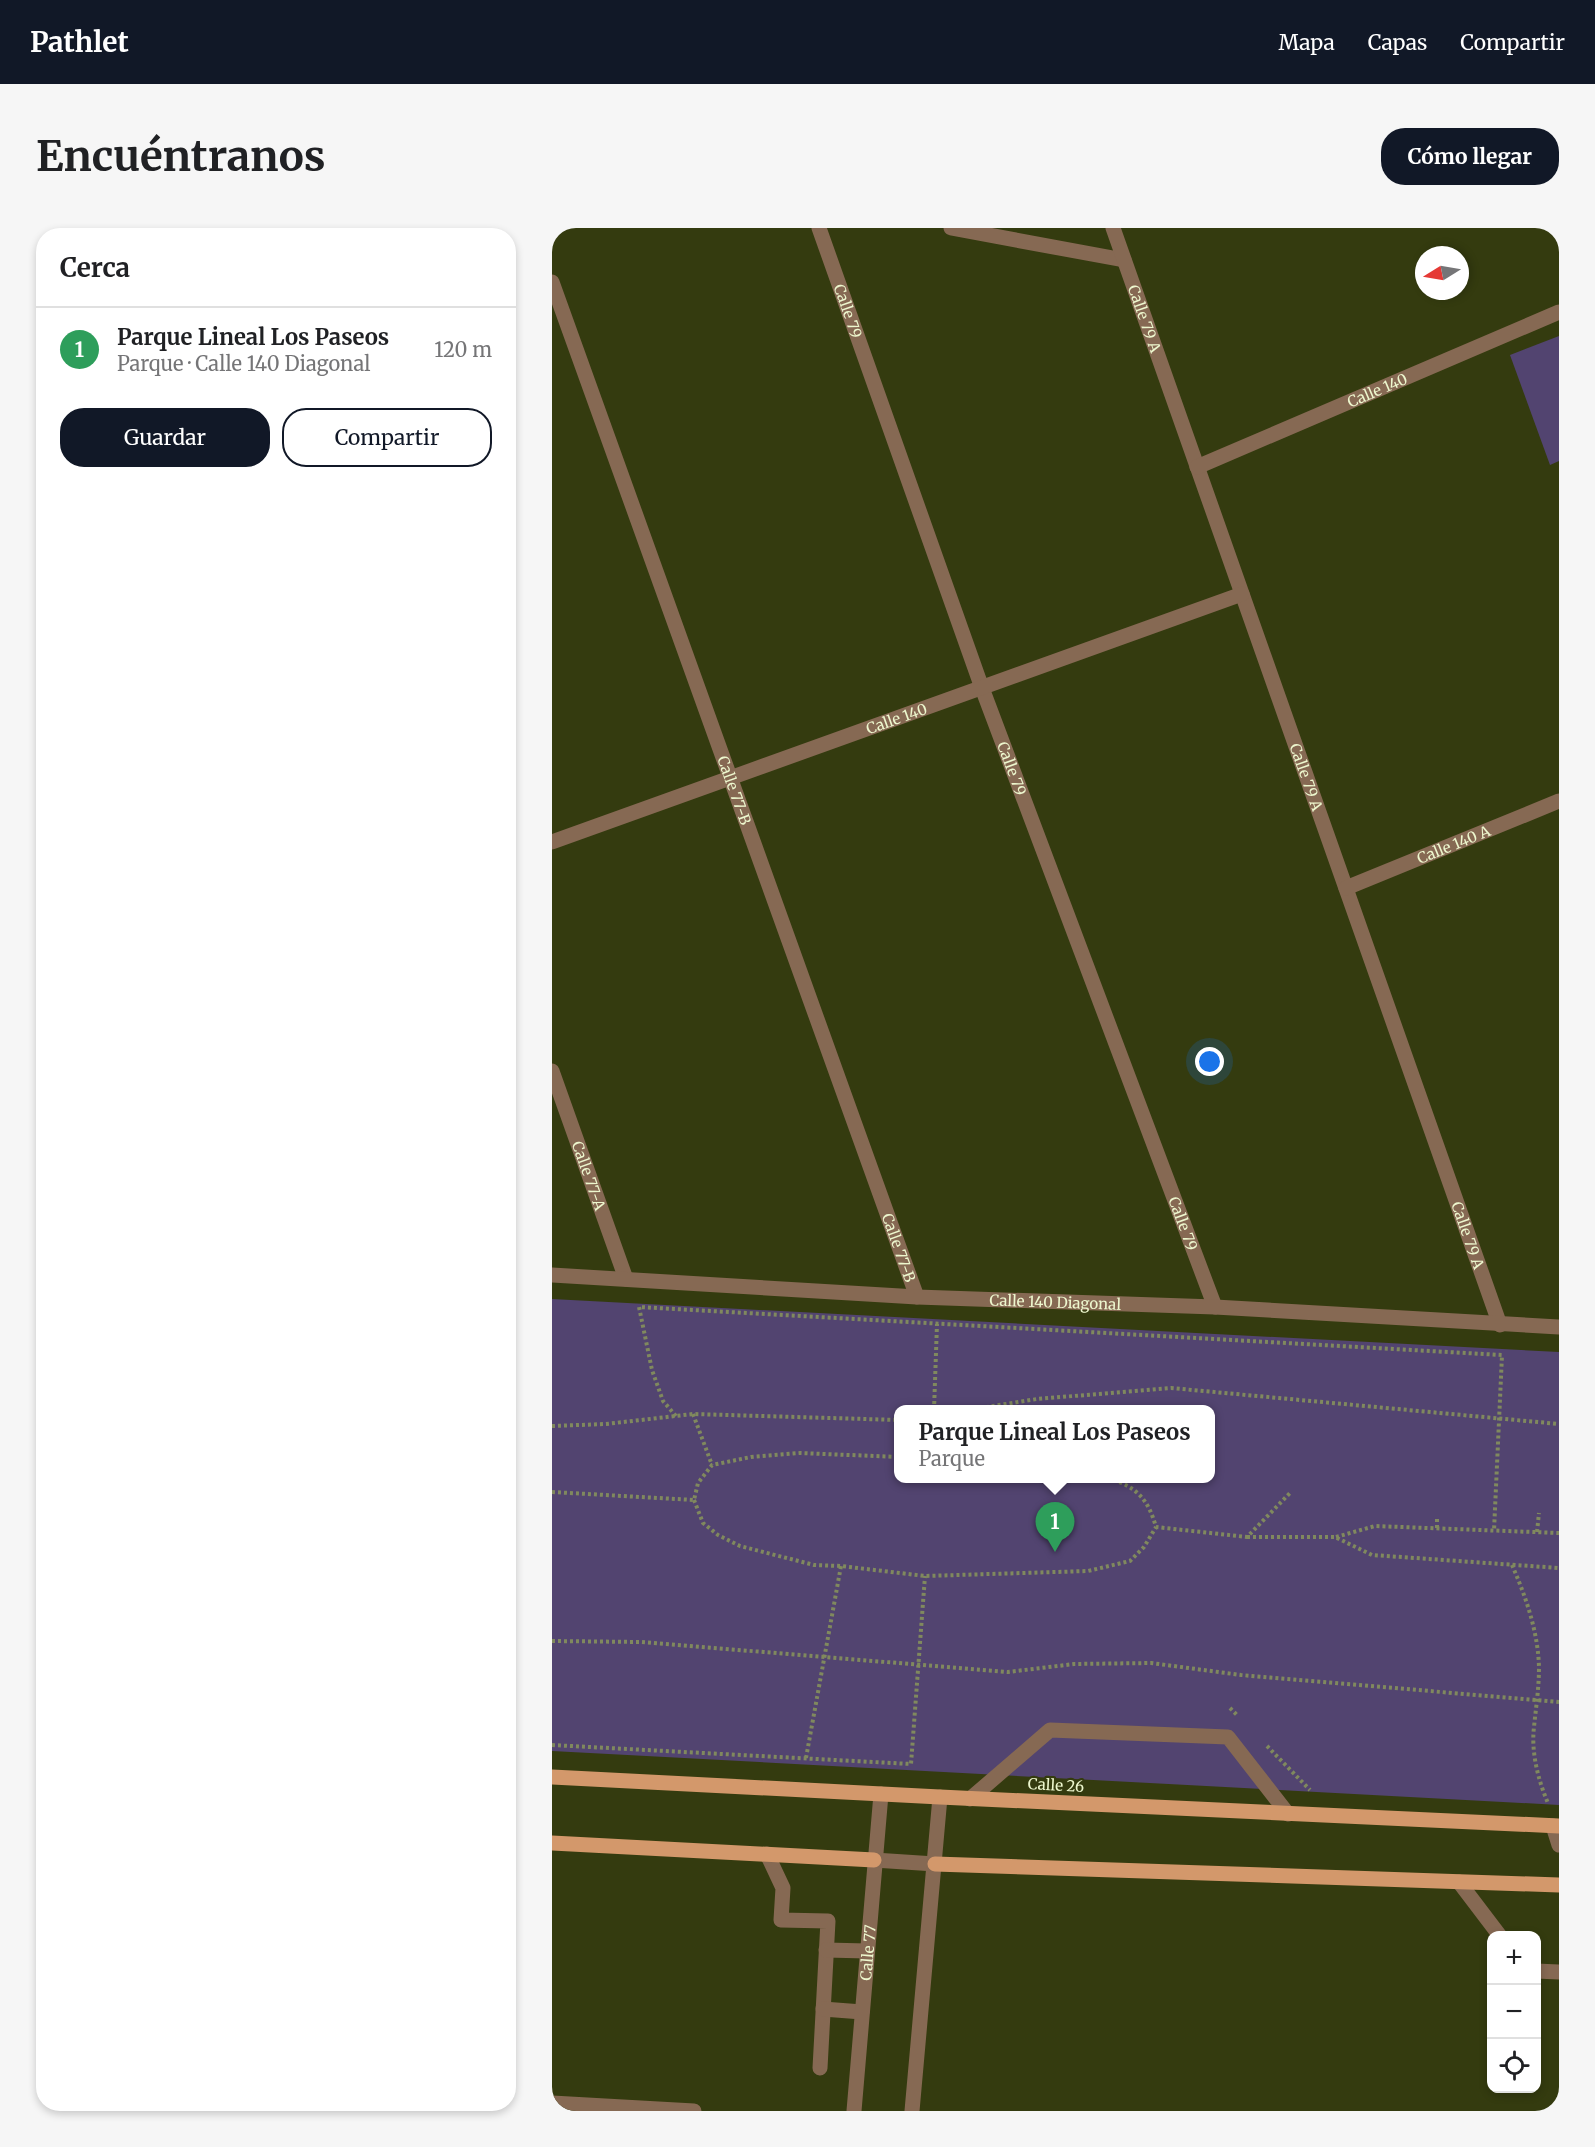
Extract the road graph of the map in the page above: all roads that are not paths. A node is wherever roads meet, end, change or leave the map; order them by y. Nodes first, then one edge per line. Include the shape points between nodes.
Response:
1 (819, 228) edge
2 (951, 228) edge
3 (1113, 228) edge
4 (1124, 260) junction
5 (552, 282) edge
6 (1559, 312) edge
7 (1197, 467) junction
8 (1242, 594) junction
9 (982, 688) junction
10 (730, 778) junction
11 (1559, 801) edge
12 (552, 842) edge
13 (1346, 888) junction
14 (552, 1071) edge
15 (552, 1275) edge
16 (626, 1279) junction
17 (917, 1297) junction
18 (1215, 1307) junction
19 (1500, 1325) junction
20 (1559, 1328) edge
21 (552, 1777) edge
22 (881, 1794) junction
23 (940, 1797) junction
24 (970, 1799) junction
25 (1288, 1814) junction
26 (1556, 1826) edge
27 (552, 1843) edge
28 (1559, 1845) edge
29 (767, 1854) junction
30 (874, 1860) junction
31 (935, 1864) junction
32 (1459, 1882) junction
33 (1559, 1885) edge
34 (1497, 1931) edge
35 (826, 1950) junction
36 (867, 1951) junction
37 (1541, 1971) edge
38 (1559, 1972) edge
39 (823, 2009) junction
40 (862, 2012) junction
41 (820, 2068) dead end
42 (552, 2103) edge
43 (577, 2108) edge
44 (694, 2111) edge
45 (854, 2111) edge
46 (912, 2111) edge

1 - 9 street, Calle 79
2 - 4 street
3 - 4 street, Calle 79 A
4 - 7 street, Calle 79 A
5 - 10 street, Calle 77-B
6 - 7 street, Calle 140
7 - 8 street, Calle 79 A
8 - 9 street, Calle 140
8 - 13 street, Calle 79 A
9 - 10 street, Calle 140
9 - 18 street, Calle 79
10 - 12 street, Calle 140
10 - 17 street, Calle 77-B
11 - 13 street, Calle 140 A
13 - 19 street, Calle 79 A
14 - 16 street, Calle 77-A
15 - 16 street, Calle 140 Diagonal
16 - 17 street, Calle 140 Diagonal
17 - 18 street, Calle 140 Diagonal
18 - 19 street, Calle 140 Diagonal
19 - 20 street, Calle 140 Diagonal
21 - 22 main road, Calle 26
22 - 23 main road, Calle 26
22 - 30 street, Calle 77
23 - 24 main road, Calle 26
23 - 31 street
24 - 25 main road, Calle 26
24 - 25 street via 1050,1730 1228,1737
25 - 26 main road, Calle 26
26 - 28 street
27 - 29 main road
29 - 30 main road
29 - 35 street via 783,1888 782,1920 828,1921
30 - 31 street
30 - 36 street, Calle 77
31 - 32 main road
31 - 46 street
32 - 33 main road
32 - 34 street
35 - 36 street
35 - 39 street
36 - 40 street, Calle 77
37 - 38 street
39 - 40 street
39 - 41 street
40 - 45 street, Calle 77
42 - 43 street
43 - 44 street

